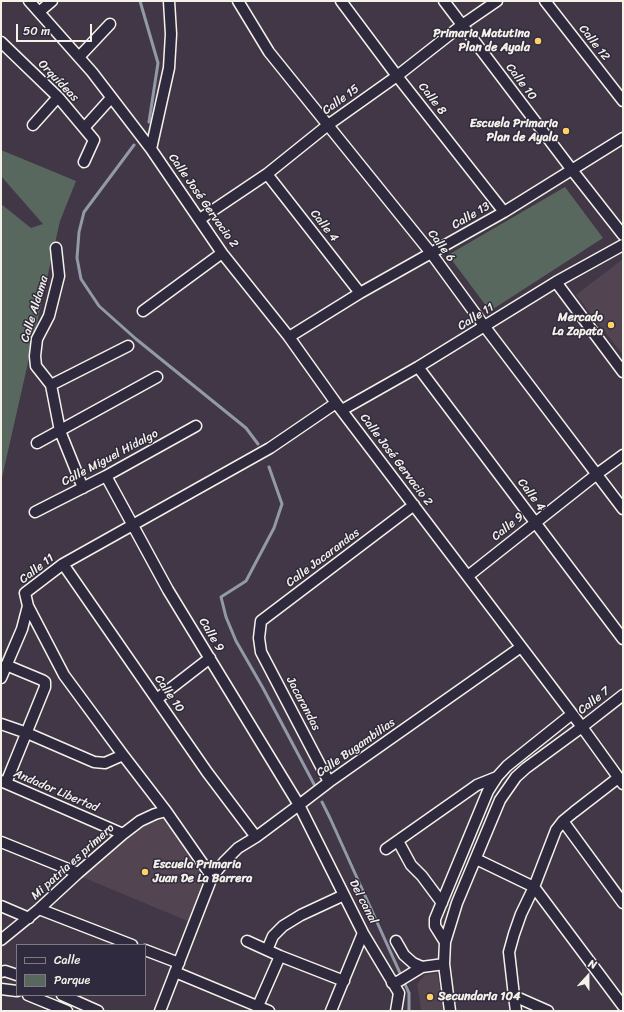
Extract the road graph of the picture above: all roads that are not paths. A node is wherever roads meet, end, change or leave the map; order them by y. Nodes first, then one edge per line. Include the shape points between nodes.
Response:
1 (29, 1) edge
2 (52, 1) edge
3 (169, 1) edge
4 (238, 1) edge
5 (341, 1) edge
6 (444, 1) edge
7 (497, 1) edge
8 (545, 1) edge
9 (39, 12) junction
10 (110, 24) dead end
11 (462, 25) junction
12 (1, 42) edge
13 (78, 57) junction
14 (397, 76) junction
15 (58, 97) junction
16 (111, 98) junction
17 (623, 101) edge
18 (33, 125) dead end
19 (328, 125) junction
20 (84, 128) junction
21 (623, 138) edge
22 (151, 149) junction
23 (84, 162) dead end
24 (572, 170) junction
25 (267, 174) junction
26 (504, 212) junction
27 (200, 219) junction
28 (623, 235) edge
29 (623, 245) edge
30 (56, 248) dead end
31 (222, 253) junction
32 (431, 253) junction
33 (556, 282) junction
34 (360, 293) junction
35 (143, 311) dead end
36 (485, 327) junction
37 (289, 337) junction
38 (128, 346) dead end
39 (418, 367) junction
40 (623, 372) edge
41 (157, 378) dead end
42 (51, 385) junction
43 (339, 406) junction
44 (196, 426) dead end
45 (60, 431) junction
46 (36, 443) dead end
47 (623, 455) edge
48 (597, 474) junction
49 (106, 476) junction
50 (83, 488) junction
51 (414, 505) junction
52 (623, 509) edge
53 (36, 512) dead end
54 (535, 522) junction
55 (133, 526) junction
56 (63, 564) junction
57 (468, 576) junction
58 (28, 606) junction
59 (258, 638) joint
60 (623, 639) edge
61 (521, 647) junction
62 (210, 658) junction
63 (6, 665) junction
64 (1, 678) edge
65 (623, 695) edge
66 (157, 699) junction
67 (572, 714) junction
68 (1, 724) edge
69 (582, 727) junction
70 (27, 733) junction
71 (123, 755) junction
72 (497, 777) junction
73 (621, 781) edge
74 (4, 782) edge
75 (329, 782) junction
76 (299, 806) junction
77 (166, 811) junction
78 (562, 821) junction
79 (123, 834) junction
80 (256, 837) junction
81 (398, 840) junction
82 (1, 842) edge
83 (386, 849) dead end
84 (476, 859) junction
85 (78, 873) junction
86 (212, 877) junction
87 (534, 887) junction
88 (344, 895) junction
89 (442, 902) junction
90 (623, 903) edge
91 (1, 906) edge
92 (40, 909) junction
93 (29, 918) junction
94 (363, 933) junction
95 (1, 940) edge
96 (247, 941) dead end
97 (396, 941) dead end
98 (445, 942) junction
99 (129, 944) edge
100 (267, 950) junction
101 (146, 951) edge
102 (280, 956) junction
103 (444, 964) junction
104 (422, 967) junction
105 (177, 968) junction
106 (1, 972) edge
107 (16, 975) edge
108 (344, 981) junction
109 (396, 982) junction
110 (1, 989) edge
111 (16, 991) edge
112 (30, 996) edge
113 (64, 996) edge
114 (514, 996) junction
115 (258, 1006) junction
116 (623, 1006) edge
117 (67, 1011) edge
118 (98, 1011) edge
119 (160, 1011) edge
120 (269, 1011) edge
121 (331, 1011) edge
122 (396, 1011) edge
123 (450, 1011) edge
124 (516, 1011) edge
125 (548, 1011) edge

1 - 9 street, Calle José Gervacio 2
2 - 9 street
3 - 22 street via 169,68
4 - 19 street, Calle 6 via 268,52
5 - 14 street, Calle 8
6 - 11 street, Calle 10
7 - 11 street, Calle 15
8 - 17 street, Calle 12
9 - 13 street, Calle José Gervacio 2
10 - 13 street
11 - 14 street, Calle 15
11 - 24 street, Calle 10
12 - 15 street, Orquídeas
13 - 16 street, Calle José Gervacio 2
14 - 19 street, Calle 15
14 - 26 street, Calle 8
15 - 18 street
15 - 20 street, Orquídeas
16 - 20 street
16 - 22 street, Calle José Gervacio 2
19 - 25 street, Calle 15
19 - 32 street, Calle 6
20 - 23 street, Orquídeas via 94,140
21 - 24 street, Calle 13
22 - 27 street, Calle José Gervacio 2
24 - 26 street, Calle 13
24 - 28 street, Calle 10
25 - 27 street, Calle 15
25 - 34 street, Calle 4
26 - 32 street, Calle 13
27 - 31 street, Calle José Gervacio 2
29 - 33 street, Calle 11
30 - 42 street, Calle Aldama via 59,276 49,316 37,339 35,356 36,366
31 - 35 street
31 - 37 street, Calle José Gervacio 2
32 - 34 street, Calle 13
32 - 36 street, Calle 6
33 - 36 street, Calle 11
33 - 40 street
34 - 37 street, Calle 13
36 - 39 street, Calle 11
36 - 48 street, Calle 6
37 - 43 street, Calle José Gervacio 2
38 - 42 street
39 - 43 street, Calle 11
39 - 54 street, Calle 4
41 - 45 street
42 - 45 street, Calle Aldama
43 - 51 street, Calle José Gervacio 2
43 - 55 street, Calle 11
44 - 49 street, Calle Miguel Hidalgo
45 - 46 street
45 - 50 street, Calle Aldama
47 - 48 street, Calle 9
48 - 52 street, Calle 6
48 - 54 street, Calle 9
49 - 50 street, Calle Miguel Hidalgo
49 - 55 street, Calle 9
50 - 53 street, Calle Miguel Hidalgo
51 - 57 street, Calle José Gervacio 2
51 - 59 street, Calle Jacarandas via 262,621
54 - 57 street, Calle 9
54 - 60 street, Calle 4
55 - 56 street, Calle 11
55 - 62 street, Calle 9 via 168,590
56 - 58 street, Calle 11 via 24,593
56 - 66 street, Calle 10
57 - 61 street, Calle José Gervacio 2
58 - 63 street via 22,628
58 - 71 street via 64,675
59 - 75 street, Jacarandas via 261,652
61 - 67 street, Calle José Gervacio 2
61 - 75 street, Calle Bugambilias
62 - 66 street
62 - 76 street, Calle 9
63 - 64 street
63 - 70 street via 45,682
65 - 69 street, Calle 7
66 - 80 street, Calle 10
67 - 69 street, Calle José Gervacio 2
67 - 72 street
68 - 70 street
69 - 73 street, Calle José Gervacio 2
69 - 84 street, Calle 7 via 516,777 500,800
70 - 71 street via 94,762 105,763
70 - 74 street
71 - 77 street
72 - 81 street via 477,785
72 - 89 street via 488,791
73 - 78 street
74 - 79 street, Andador Libertad
75 - 76 street, Calle Bugambilias
76 - 80 street, Calle Bugambilias
76 - 88 street, Del canal
77 - 79 street, Mi patria es primero via 140,821
77 - 86 street
78 - 87 street via 556,830
78 - 90 street
79 - 85 street, Mi patria es primero
80 - 86 street, Calle Bugambilias via 238,848
81 - 83 street
81 - 89 street via 411,865
82 - 85 street
84 - 87 street
84 - 98 street, Calle 7 via 457,903
85 - 92 street, Mi patria es primero
86 - 105 street, Calle Bugambilias
87 - 114 street via 521,914 510,952
87 - 116 street
88 - 94 street, Del canal
88 - 100 street via 283,926 273,936
89 - 98 street via 435,919
91 - 93 street
92 - 93 street, Mi patria es primero
92 - 99 street
93 - 95 street, Mi patria es primero
94 - 108 street
94 - 109 street, Del canal
96 - 100 street
97 - 104 street via 404,955
98 - 103 street, Calle 7
100 - 102 street
101 - 105 street
102 - 108 street
102 - 115 street
103 - 104 street
103 - 123 street, Calle 7
104 - 109 street
105 - 115 street
105 - 119 street, Calle Bugambilias
106 - 107 street
108 - 121 street
109 - 122 street, Del canal via 399,993
110 - 111 street
112 - 117 street
113 - 118 street
114 - 124 street
114 - 125 street
115 - 120 street

